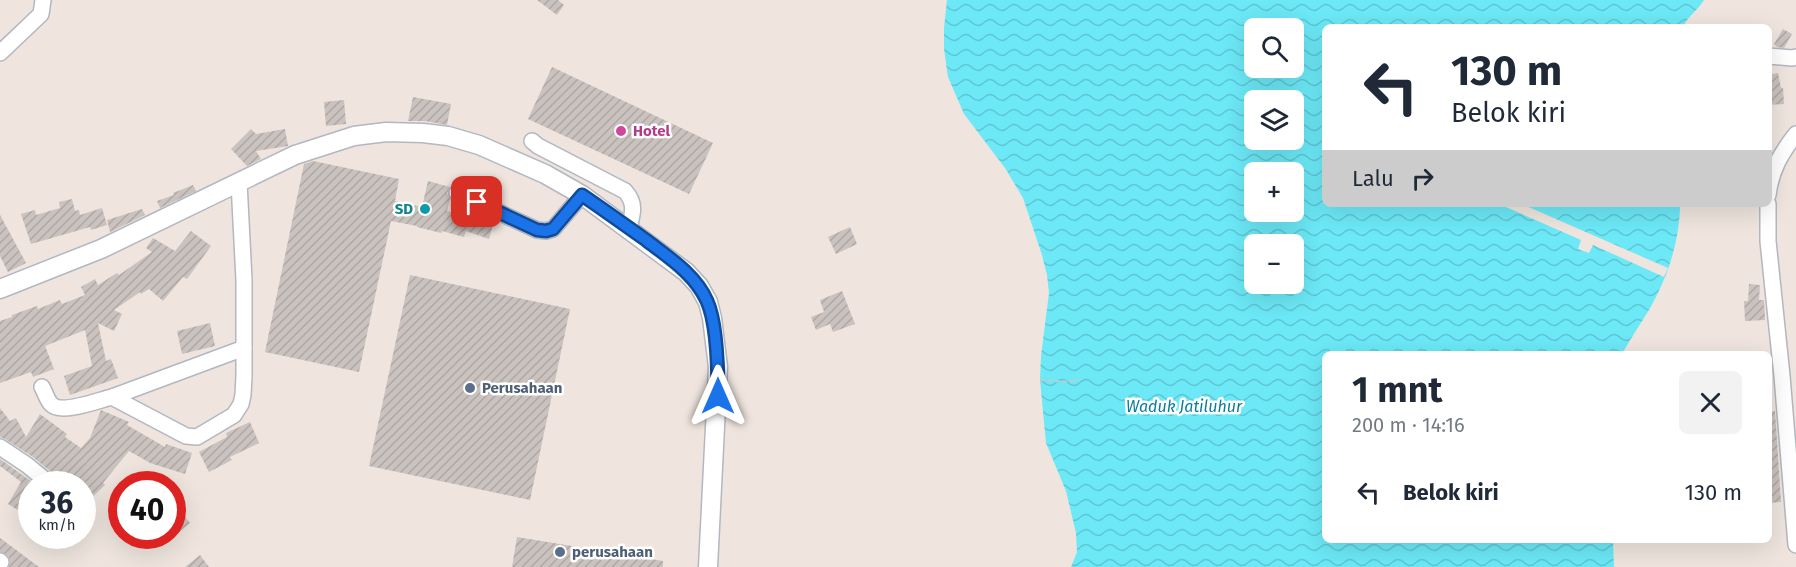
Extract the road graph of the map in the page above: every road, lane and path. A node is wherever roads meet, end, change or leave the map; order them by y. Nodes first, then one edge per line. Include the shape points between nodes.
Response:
1 (44, 0) edge
2 (0, 53) edge
3 (1772, 56) edge
4 (1796, 57) edge
5 (1796, 134) edge
6 (532, 141) dead end
7 (1772, 176) edge
8 (239, 182) junction
9 (457, 193) dead end
10 (582, 195) junction
11 (1768, 207) edge
12 (629, 228) junction
13 (0, 289) edge
14 (244, 348) junction
15 (1789, 377) edge
16 (1080, 379) dead end
17 (1040, 380) dead end
18 (42, 387) dead end
19 (112, 397) junction
20 (0, 447) edge
21 (34, 471) edge
22 (1796, 545) edge
23 (708, 567) edge

1 - 2 street via 41,14
3 - 4 street
5 - 7 street via 1777,161
6 - 12 street via 625,191 633,203
8 - 10 street via 335,141 386,132 423,133 479,145
8 - 13 street via 101,249
8 - 14 street
9 - 10 street via 546,231 553,229
10 - 12 street
11 - 15 street via 1768,241
12 - 23 street via 699,286 712,318 718,377
14 - 19 street
14 - 19 street via 243,395 238,411 197,437 180,434
15 - 22 street
16 - 17 path
18 - 19 street via 50,403 58,408
20 - 21 street

